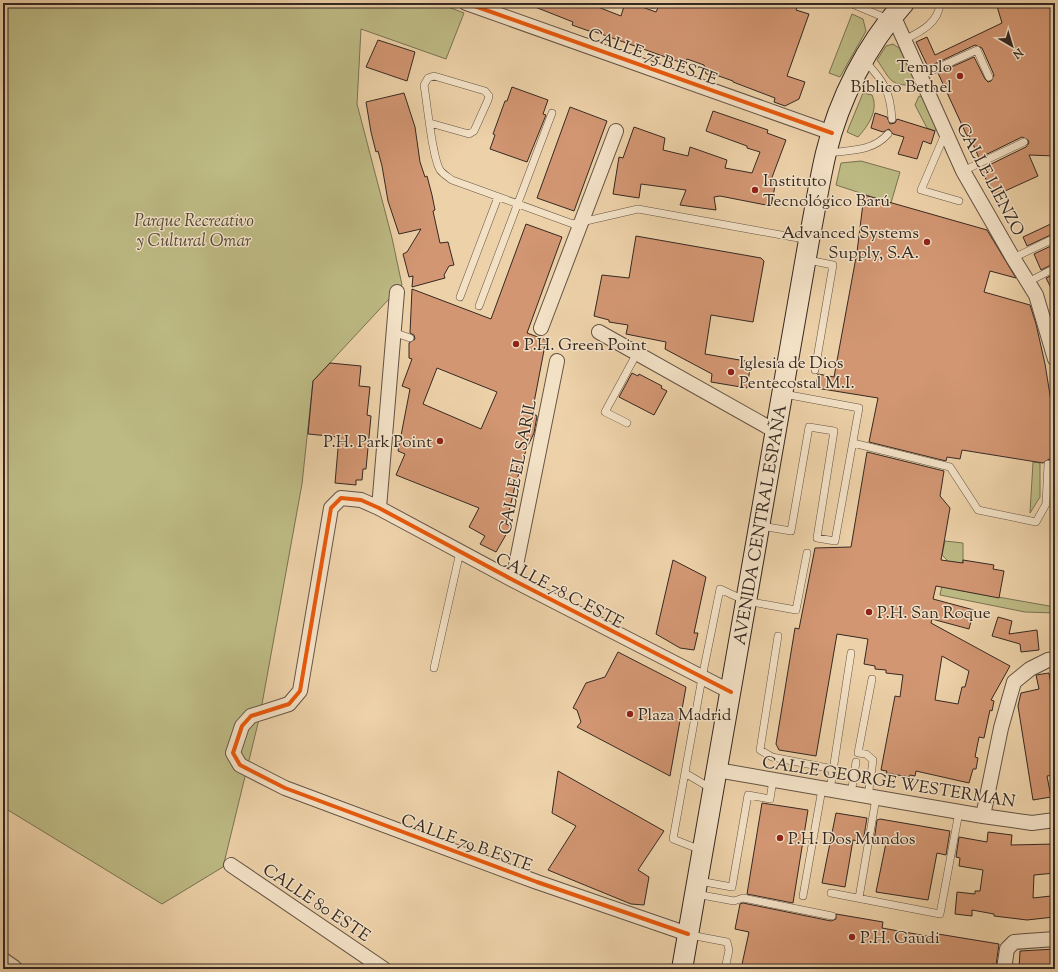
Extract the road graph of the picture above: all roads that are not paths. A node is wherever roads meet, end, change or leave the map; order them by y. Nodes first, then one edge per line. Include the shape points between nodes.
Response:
1 (466, 3) edge
2 (850, 3) edge
3 (940, 3) edge
4 (895, 12) edge
5 (904, 40) junction
6 (864, 59) junction
7 (920, 76) junction
8 (989, 77) dead end
9 (552, 113) dead end
10 (892, 119) dead end
11 (430, 123) junction
12 (616, 131) dead end
13 (832, 133) junction
14 (888, 134) dead end
15 (945, 134) junction
16 (1024, 142) dead end
17 (826, 153) junction
18 (963, 171) junction
19 (498, 197) junction
20 (959, 201) dead end
21 (517, 204) junction
22 (582, 222) junction
23 (1055, 238) edge
24 (809, 240) junction
25 (1013, 258) junction
26 (806, 259) junction
27 (1055, 268) edge
28 (1028, 282) junction
29 (397, 292) dead end
30 (460, 297) dead end
31 (479, 306) dead end
32 (541, 328) dead end
33 (393, 332) junction
34 (599, 332) dead end
35 (410, 338) dead end
36 (637, 353) junction
37 (1055, 356) edge
38 (557, 361) dead end
39 (815, 370) dead end
40 (782, 394) junction
41 (627, 423) dead end
42 (775, 431) junction
43 (853, 443) junction
44 (1048, 464) dead end
45 (379, 508) junction
46 (759, 525) junction
47 (460, 552) junction
48 (807, 553) dead end
49 (513, 580) junction
50 (746, 601) junction
51 (778, 636) dead end
52 (851, 653) dead end
53 (1055, 659) edge
54 (434, 668) dead end
55 (702, 678) junction
56 (872, 679) dead end
57 (731, 692) junction
58 (856, 762) dead end
59 (240, 765) joint
60 (833, 769) junction
61 (717, 770) junction
62 (685, 772) junction
63 (773, 780) junction
64 (826, 790) junction
65 (714, 791) junction
66 (851, 794) junction
67 (872, 797) junction
68 (959, 812) junction
69 (983, 816) junction
70 (1055, 820) edge
71 (703, 851) junction
72 (231, 865) dead end
73 (697, 887) junction
74 (831, 893) dead end
75 (803, 896) dead end
76 (859, 898) junction
77 (832, 916) dead end
78 (688, 934) junction
79 (1055, 939) edge
80 (3, 962) edge
81 (13, 969) edge
82 (384, 969) edge
83 (682, 969) edge
84 (724, 969) edge
85 (1004, 969) edge

1 - 13 street, CALLE 75 B ESTE
2 - 4 lane
3 - 5 lane via 940,11 925,30
4 - 5 street, CALLE LIENZO
4 - 6 main road, AVENIDA CENTRAL ESPAÑA
5 - 7 street, CALLE LIENZO
6 - 10 lane via 884,81 891,101
6 - 13 main road, AVENIDA CENTRAL ESPAÑA
7 - 8 lane via 977,50
7 - 15 street, CALLE LIENZO
9 - 21 lane
11 - 11 lane via 424,85 428,78 434,76 485,91 488,96 474,131 469,134
11 - 19 lane via 440,170 452,180
12 - 22 street
13 - 17 main road, AVENIDA CENTRAL ESPAÑA
14 - 17 lane via 872,147
15 - 18 street, CALLE LIENZO
15 - 20 lane via 921,190
16 - 18 lane
17 - 24 main road, AVENIDA CENTRAL ESPAÑA
18 - 25 street, CALLE LIENZO
19 - 21 lane
19 - 30 lane
21 - 22 lane via 573,224
21 - 31 lane
22 - 24 lane via 638,209
22 - 32 street
23 - 25 lane
24 - 26 main road, AVENIDA CENTRAL ESPAÑA
25 - 28 street, CALLE LIENZO
26 - 39 lane via 833,265
26 - 40 main road, AVENIDA CENTRAL ESPAÑA
27 - 28 lane
28 - 37 street, CALLE LIENZO via 1036,295
29 - 33 street
33 - 35 lane
33 - 45 street
34 - 36 street
36 - 41 lane via 605,412
36 - 42 street
38 - 49 street, CALLE EL SARIL
40 - 42 main road, AVENIDA CENTRAL ESPAÑA
40 - 43 lane via 859,408
42 - 46 main road, AVENIDA CENTRAL ESPAÑA
43 - 44 lane via 950,467 978,510 1036,522 1046,504
43 - 46 lane via 835,541 817,538 834,431 809,427 791,530
45 - 47 street, CALLE 78 C ESTE
45 - 59 street, CALLE 78 C ESTE via 361,500 341,498 331,508 300,691 289,704 251,716 242,726 233,753
46 - 50 main road, AVENIDA CENTRAL ESPAÑA
47 - 49 street, CALLE 78 C ESTE
47 - 54 lane
48 - 50 lane via 796,610
49 - 55 street, CALLE 78 C ESTE
50 - 55 lane via 720,589
50 - 57 main road, AVENIDA CENTRAL ESPAÑA
51 - 60 lane via 760,750 772,757
52 - 60 lane
53 - 69 street via 1030,669 1014,682 1001,728
55 - 57 street, CALLE 78 C ESTE
55 - 62 lane
56 - 67 lane via 858,752 873,760
57 - 61 main road, AVENIDA CENTRAL ESPAÑA
58 - 66 lane
59 - 78 street, CALLE 79 B ESTE via 292,790 530,879
60 - 64 lane
61 - 63 street, CALLE GEORGE WESTERMAN
61 - 65 main road, AVENIDA CENTRAL ESPAÑA
62 - 65 lane
62 - 71 lane via 673,839
63 - 64 street, CALLE GEORGE WESTERMAN
63 - 73 lane via 770,799 748,795 732,887
64 - 66 street, CALLE GEORGE WESTERMAN
64 - 75 lane
65 - 71 main road, AVENIDA CENTRAL ESPAÑA
66 - 67 street, CALLE GEORGE WESTERMAN
67 - 68 street, CALLE GEORGE WESTERMAN
67 - 76 lane
68 - 69 street, CALLE GEORGE WESTERMAN
68 - 76 lane via 940,914
69 - 70 street, CALLE GEORGE WESTERMAN via 1032,823
71 - 73 main road, AVENIDA CENTRAL ESPAÑA
72 - 82 street, CALLE 80 ESTE
73 - 77 lane via 734,901 743,898
73 - 78 main road, AVENIDA CENTRAL ESPAÑA
74 - 76 lane
78 - 83 main road, AVENIDA CENTRAL ESPAÑA
78 - 84 lane via 727,942 730,950
79 - 85 street via 1014,942 1007,949
80 - 81 street

